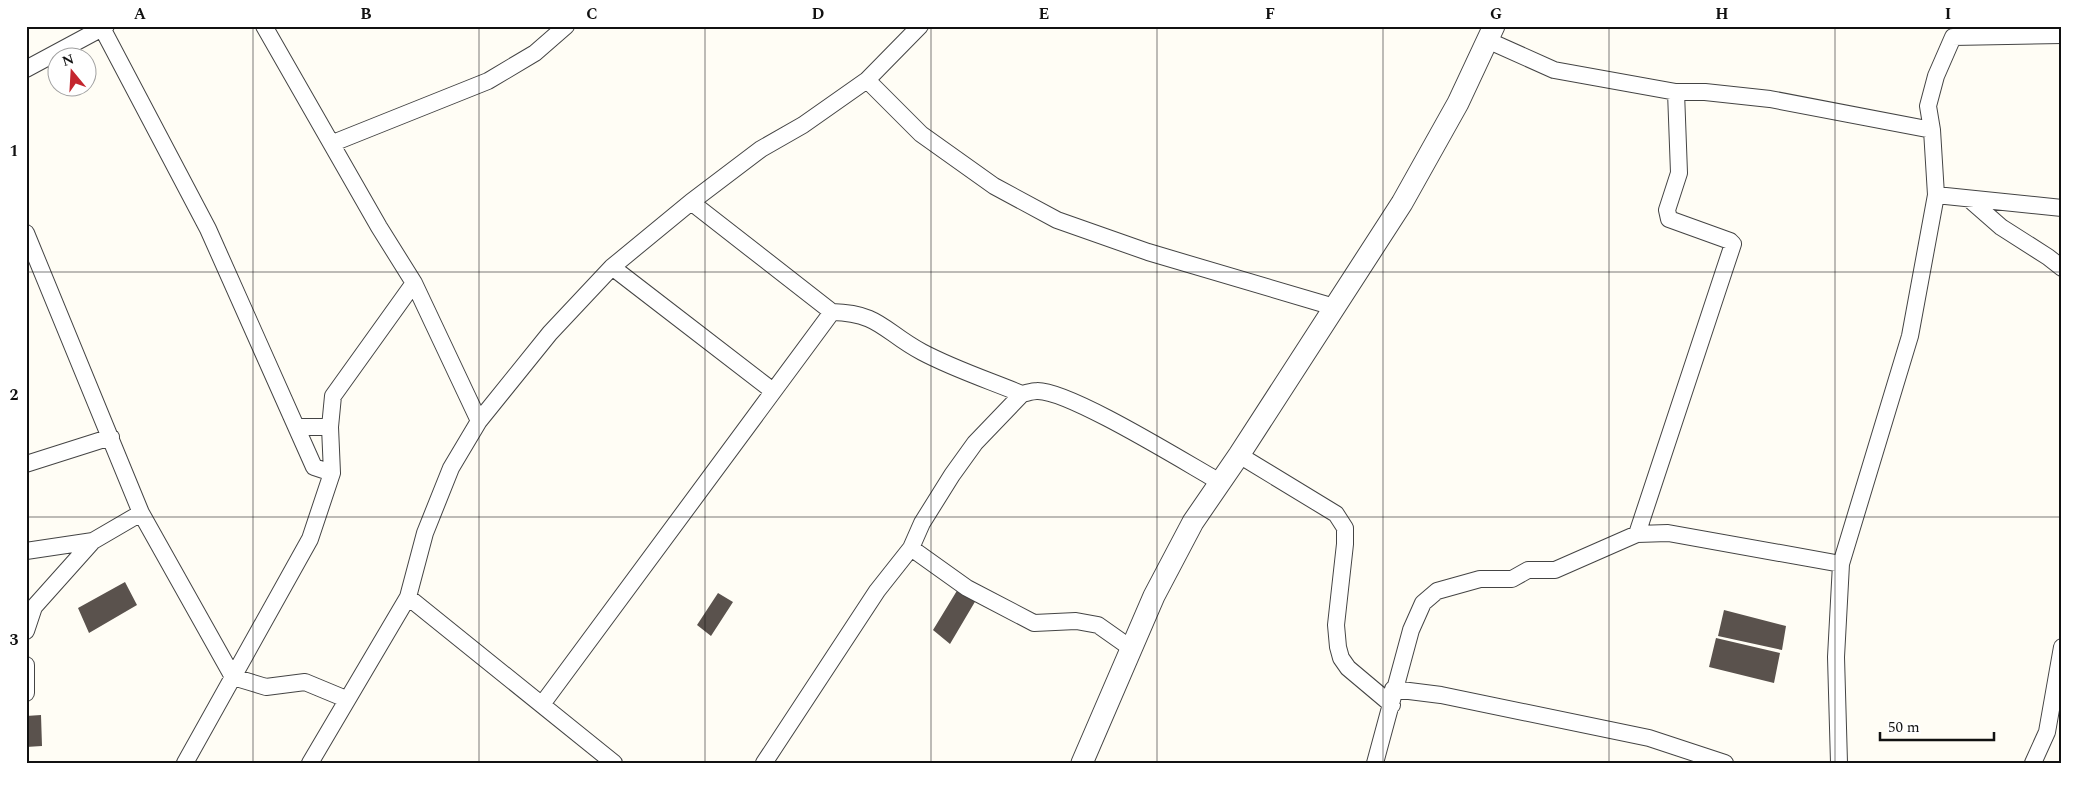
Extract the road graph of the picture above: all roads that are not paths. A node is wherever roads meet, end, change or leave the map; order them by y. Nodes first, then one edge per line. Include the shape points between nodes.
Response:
1 (264, 26) edge
2 (566, 26) edge
3 (920, 26) edge
4 (103, 27) edge
5 (1952, 32) edge
6 (1490, 33) edge
7 (2062, 35) edge
8 (26, 69) edge
9 (867, 80) junction
10 (1676, 92) junction
11 (1932, 130) junction
12 (333, 143) junction
13 (1936, 195) junction
14 (1968, 199) junction
15 (691, 202) junction
16 (2062, 208) edge
17 (26, 233) edge
18 (612, 267) junction
19 (2062, 268) edge
20 (414, 283) junction
21 (1334, 307) junction
22 (832, 312) junction
23 (773, 391) junction
24 (1022, 394) junction
25 (479, 421) junction
26 (298, 427) junction
27 (330, 427) junction
28 (111, 437) junction
29 (1239, 455) junction
30 (26, 464) edge
31 (332, 473) junction
32 (1220, 482) junction
33 (141, 512) junction
34 (1637, 534) junction
35 (93, 542) junction
36 (911, 548) junction
37 (26, 551) edge
38 (1841, 564) junction
39 (408, 597) junction
40 (26, 632) edge
41 (2062, 647) edge
42 (1132, 649) junction
43 (26, 665) edge
44 (233, 677) junction
45 (2059, 691) edge
46 (26, 693) edge
47 (1392, 697) junction
48 (346, 699) junction
49 (543, 704) junction
50 (185, 763) edge
51 (310, 763) edge
52 (614, 763) edge
53 (764, 763) edge
54 (1082, 763) edge
55 (1374, 763) edge
56 (1725, 763) edge
57 (1839, 763) edge
58 (2033, 763) edge

1 - 12 street
2 - 12 street via 535,53 488,81
3 - 9 street
4 - 8 street
4 - 26 street via 208,229
5 - 7 street
5 - 11 street via 1928,106
6 - 10 street via 1554,70
6 - 21 street via 1458,103 1407,194
9 - 15 street via 761,149
9 - 21 street via 921,134 994,186 1057,220 1148,252
10 - 11 street via 1770,99
10 - 34 street via 1679,172 1667,210 1669,219 1734,244
11 - 13 street
12 - 20 street
13 - 14 street
13 - 38 street via 1910,336
14 - 16 street
14 - 19 street via 2001,227
15 - 18 street
15 - 22 street
17 - 28 street
18 - 23 street
18 - 25 street via 550,333
20 - 25 street
20 - 27 street via 333,396
21 - 29 street
22 - 23 street
22 - 24 street via 852,312 875,320 920,351
23 - 49 street
24 - 32 street via 1038,390 1092,411
24 - 36 street via 975,443 935,502
25 - 39 street via 451,468 426,533
26 - 27 street
26 - 31 street via 314,467
27 - 31 street
28 - 30 street
28 - 33 street
29 - 32 street
29 - 47 street via 1336,514 1345,528 1336,625 1341,658 1348,668
31 - 44 street via 310,539
32 - 42 street via 1193,522 1154,596
33 - 35 street
33 - 44 street
34 - 38 street via 1668,534
34 - 47 street via 1555,570 1528,570 1512,579 1480,579 1437,591 1423,602 1411,630
35 - 37 street
35 - 40 street via 34,607
36 - 42 street via 968,588 1034,623 1076,621 1098,625
36 - 53 street via 877,591
38 - 57 street via 1836,657
39 - 48 street
39 - 49 street
41 - 45 street
42 - 54 street
43 - 46 street
44 - 48 street via 266,687 305,682
44 - 50 street
45 - 58 street via 2047,732
47 - 55 street
47 - 56 street via 1441,695 1649,738
48 - 51 street
49 - 52 street

